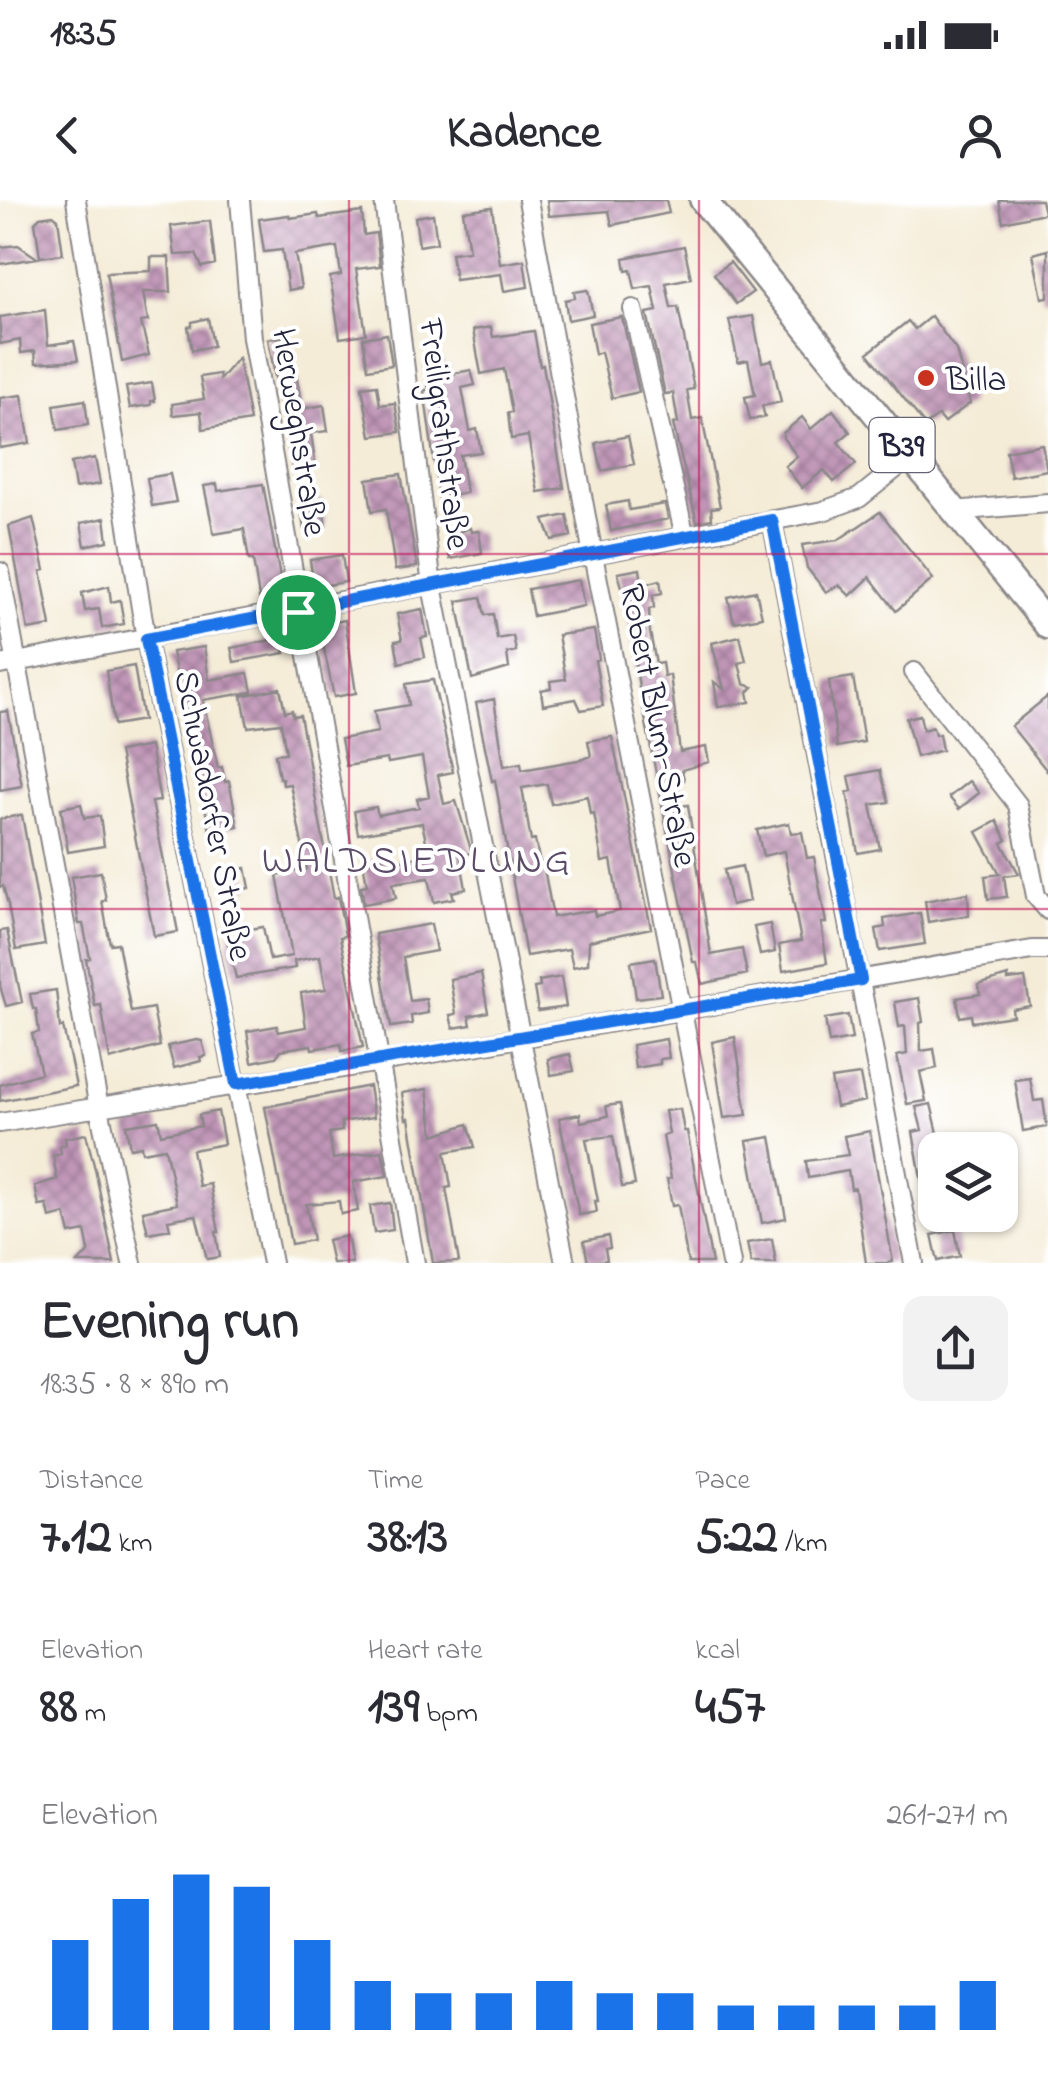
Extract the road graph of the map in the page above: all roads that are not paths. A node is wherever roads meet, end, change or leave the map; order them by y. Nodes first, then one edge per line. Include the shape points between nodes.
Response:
1 (76, 200) edge
2 (240, 200) edge
3 (384, 200) edge
4 (528, 200) edge
5 (703, 200) edge
6 (633, 309) dead end
7 (911, 456) junction
8 (1048, 504) edge
9 (953, 511) junction
10 (772, 520) junction
11 (685, 537) junction
12 (593, 555) junction
13 (0, 572) edge
14 (432, 586) junction
15 (298, 612) junction
16 (1048, 626) edge
17 (146, 639) junction
18 (8, 664) edge
19 (914, 672) dead end
20 (1048, 910) edge
21 (1048, 950) edge
22 (861, 980) junction
23 (682, 1008) junction
24 (520, 1036) junction
25 (380, 1062) junction
26 (236, 1084) junction
27 (99, 1108) junction
28 (0, 1122) edge
29 (132, 1263) edge
30 (272, 1263) edge
31 (415, 1263) edge
32 (565, 1263) edge
33 (730, 1263) edge
34 (914, 1263) edge

1 - 17 street, Schwadorfer Straße
2 - 15 street, Herweghstraße via 252,338
3 - 14 street, Freiligrathstraße
4 - 12 street, Robert Blum-Straße
5 - 7 main road, B39
6 - 11 street
7 - 9 main road, B39
7 - 10 street via 859,498
8 - 9 street
9 - 16 main road, B39
10 - 11 street
10 - 22 street
11 - 12 street
12 - 14 street
12 - 23 street, Robert Blum-Straße
13 - 18 street
14 - 15 street
14 - 24 street, Freiligrathstraße
15 - 17 street
15 - 25 street, Herweghstraße
17 - 18 street
17 - 26 street, Schwadorfer Straße
18 - 27 street
19 - 20 street via 1018,805 1036,896
21 - 22 street
22 - 23 street
22 - 34 street
23 - 24 street
23 - 33 street, Robert Blum-Straße
24 - 25 street
24 - 32 street, Freiligrathstraße
25 - 26 street
25 - 31 street, Herweghstraße
26 - 27 street
26 - 30 street, Schwadorfer Straße
27 - 28 street
27 - 29 street

